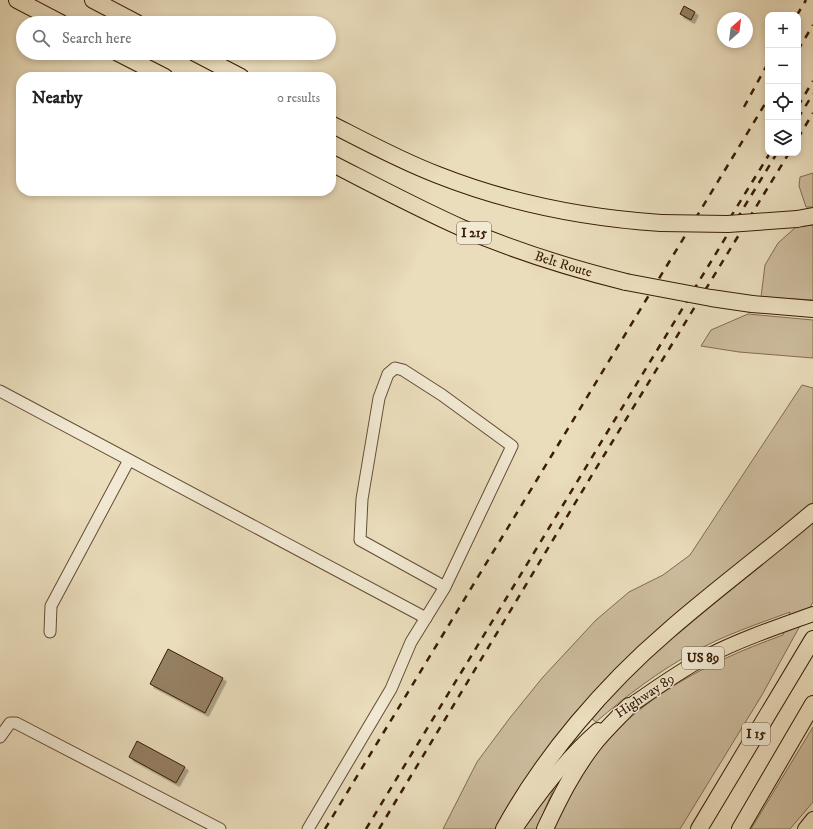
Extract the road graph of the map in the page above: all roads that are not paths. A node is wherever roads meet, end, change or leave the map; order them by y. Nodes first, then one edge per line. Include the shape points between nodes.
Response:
1 (17, 0) edge
2 (93, 0) edge
3 (48, 16) edge
4 (124, 16) edge
5 (132, 60) edge
6 (208, 60) edge
7 (155, 72) edge
8 (231, 72) edge
9 (336, 127) edge
10 (336, 166) edge
11 (813, 216) edge
12 (813, 309) edge
13 (0, 392) edge
14 (129, 460) junction
15 (813, 512) edge
16 (445, 586) junction
17 (813, 614) edge
18 (426, 618) junction
19 (50, 632) dead end
20 (813, 639) edge
21 (813, 704) edge
22 (629, 706) junction
23 (0, 737) edge
24 (813, 819) edge
25 (220, 829) edge
26 (308, 829) edge
27 (504, 829) edge
28 (516, 829) edge
29 (545, 829) edge
30 (699, 829) edge
31 (740, 829) edge
32 (805, 829) edge

1 - 3 highway
2 - 4 highway
5 - 7 highway
6 - 8 highway
9 - 11 highway, bridge via 437,175 531,204 590,216 661,223 728,224
10 - 12 highway, Belt Route / I 215, bridge via 478,235 555,262 626,282 703,297
13 - 14 lane
14 - 18 lane
14 - 19 lane via 51,606
15 - 27 highway via 633,662 559,748
16 - 16 lane via 360,540 362,499 379,398 388,374 395,368 403,370 442,395 512,446
16 - 18 lane
17 - 22 main road, Highway 89 / US 89 via 708,656
18 - 26 lane via 411,642 391,689
20 - 30 highway, I 15
21 - 31 highway, I 15
22 - 28 main road, Highway 89 / US 89 via 610,719 566,762
22 - 29 highway via 575,770
23 - 25 lane via 10,723 16,723
24 - 32 main road

